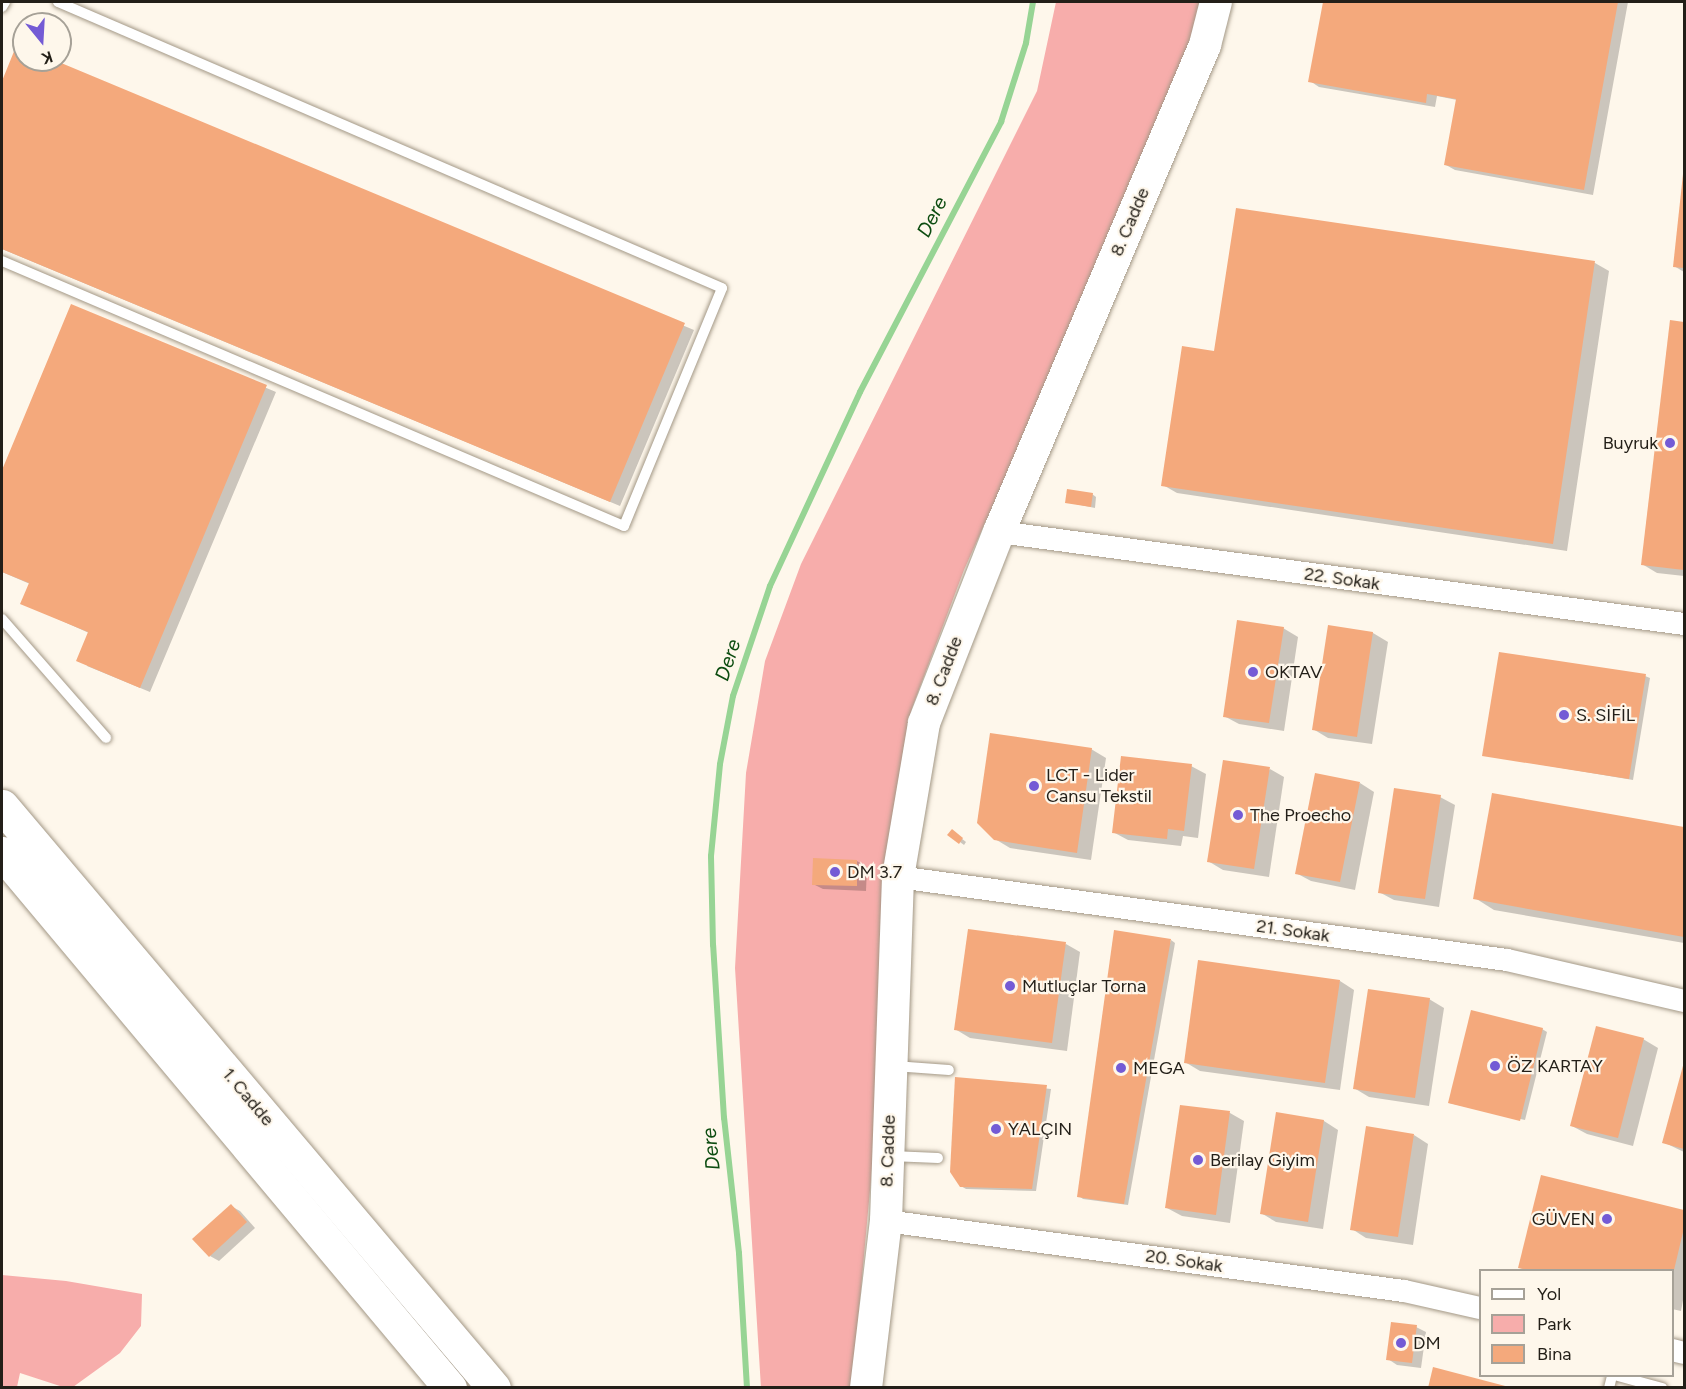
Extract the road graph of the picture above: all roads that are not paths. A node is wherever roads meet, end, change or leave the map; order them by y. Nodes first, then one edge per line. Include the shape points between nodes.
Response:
1 (5, 2) edge
2 (58, 2) edge
3 (1216, 2) edge
4 (2, 6) edge
5 (2, 261) edge
6 (999, 532) junction
7 (2, 619) edge
8 (1684, 624) edge
9 (106, 738) dead end
10 (2, 806) edge
11 (2, 853) edge
12 (898, 877) junction
13 (1684, 1001) edge
14 (891, 1066) junction
15 (949, 1070) dead end
16 (888, 1156) junction
17 (938, 1158) dead end
18 (886, 1221) junction
19 (1479, 1308) edge
20 (1622, 1377) edge
21 (450, 1388) edge
22 (494, 1388) edge
23 (866, 1388) edge
24 (1662, 1388) edge

1 - 4 lane
2 - 5 lane via 722,288 624,526
3 - 6 street, 8. Cadde via 1205,45
6 - 8 street, 22. Sokak
6 - 12 street, 8. Cadde via 924,723
7 - 9 lane
10 - 22 main road, 1. Cadde
11 - 21 main road, 1. Cadde
12 - 13 street, 21. Sokak via 1507,960
12 - 14 street, 8. Cadde
14 - 15 lane
14 - 16 street, 8. Cadde
16 - 17 lane
16 - 18 street, 8. Cadde
18 - 19 street, 20. Sokak via 1404,1291
18 - 23 street, 8. Cadde
20 - 24 lane

